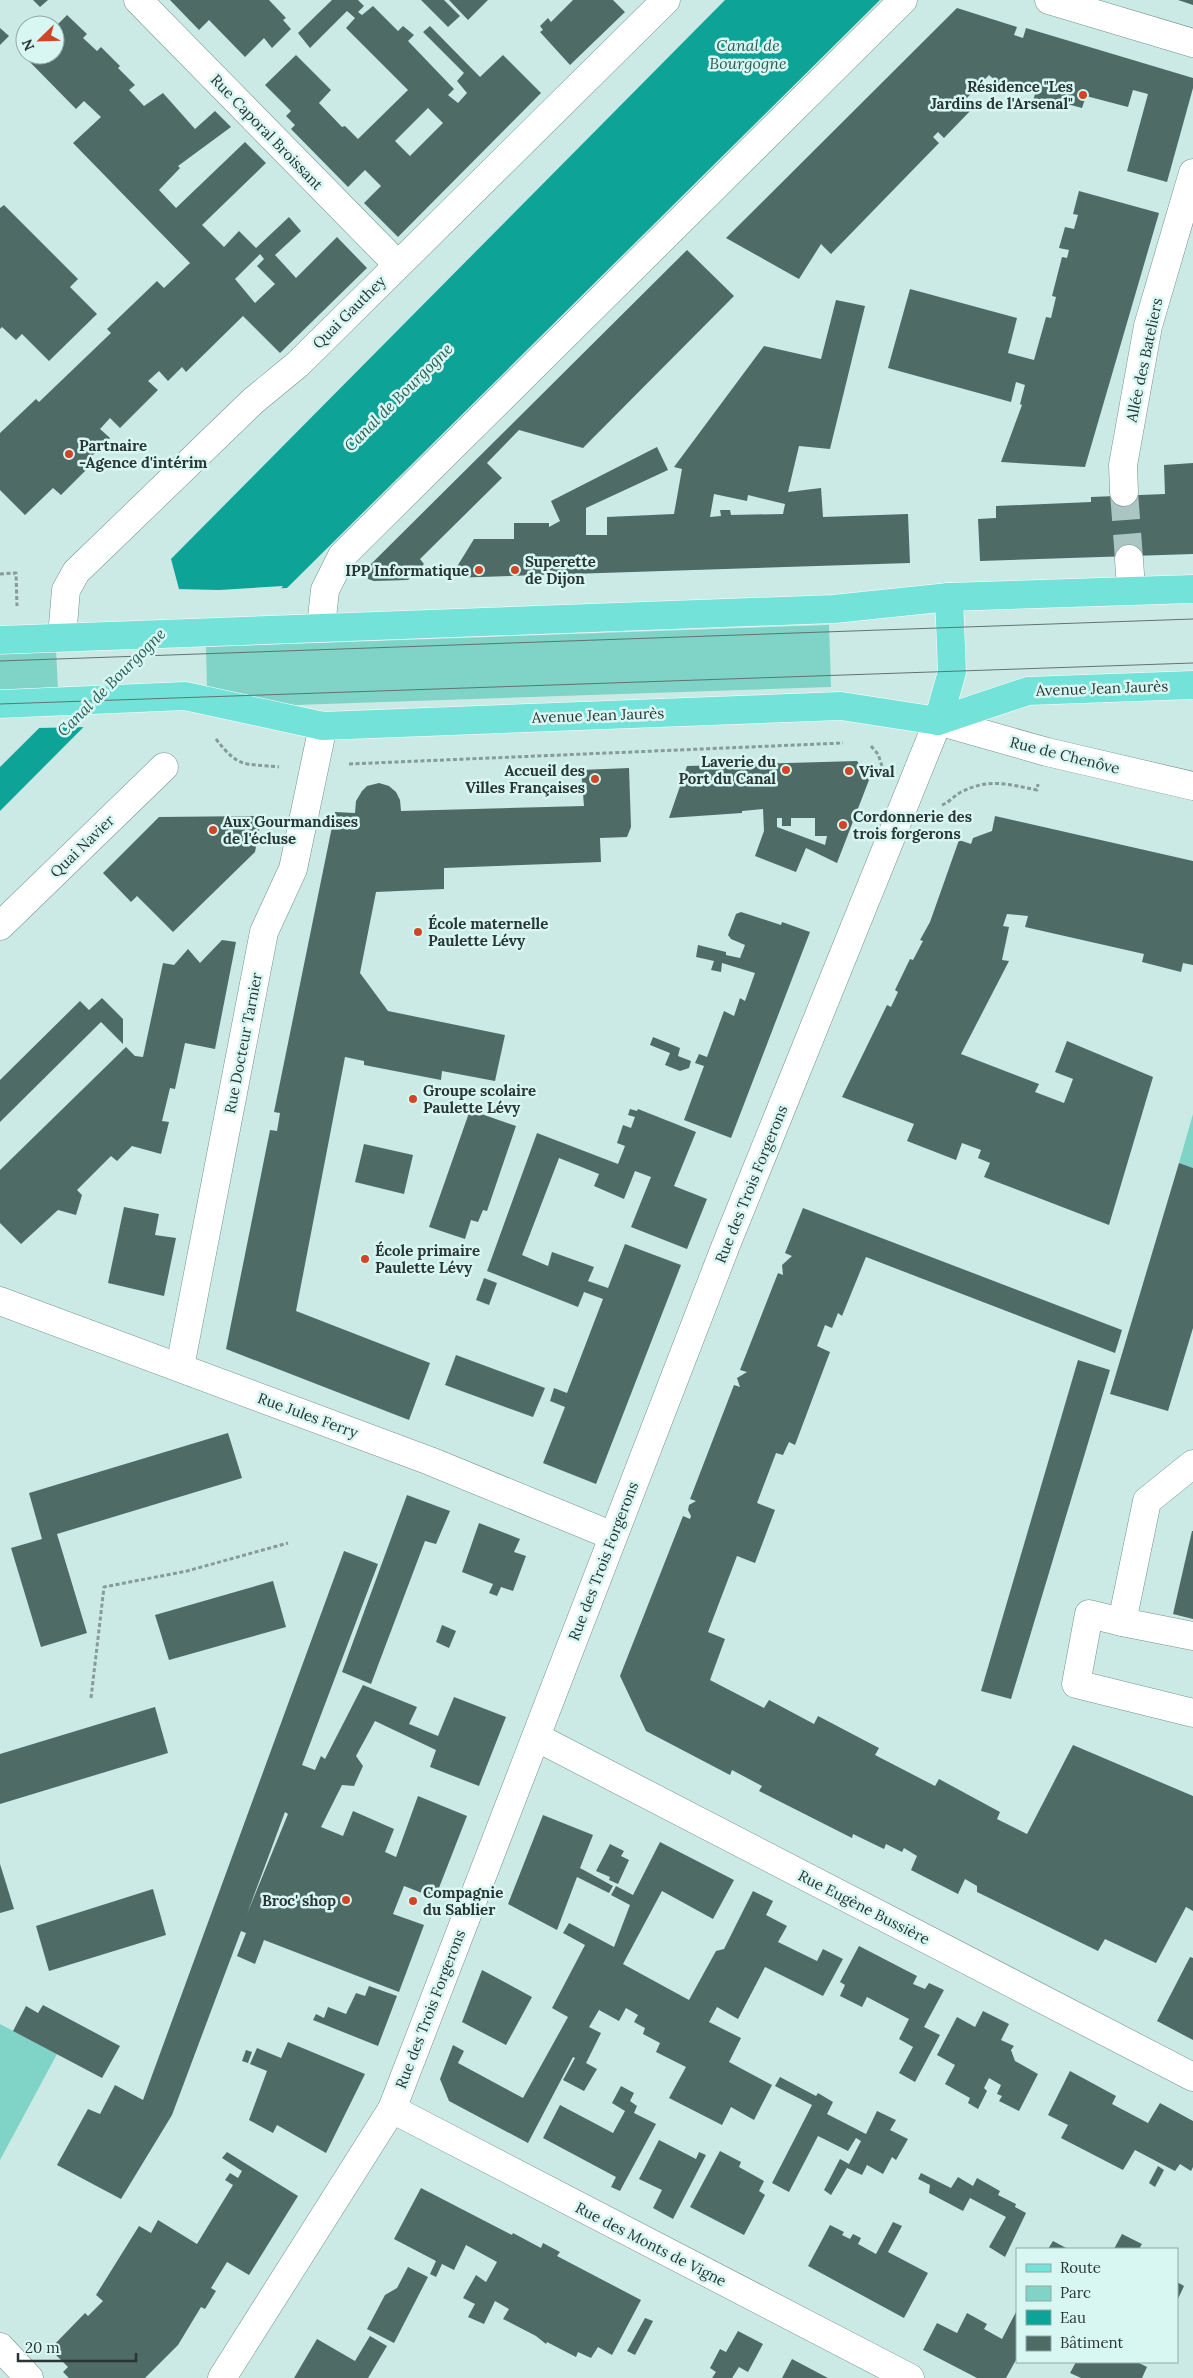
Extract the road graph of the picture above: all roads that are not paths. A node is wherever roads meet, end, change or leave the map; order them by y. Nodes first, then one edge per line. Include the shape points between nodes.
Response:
1 (138, 0) edge
2 (903, 0) edge
3 (1049, 0) edge
4 (662, 1) edge
5 (1193, 43) edge
6 (1193, 174) edge
7 (397, 264) junction
8 (1124, 492) tunnel mouth
9 (1129, 559) tunnel mouth
10 (1193, 589) edge
11 (1131, 590) junction
12 (949, 597) junction
13 (321, 627) junction
14 (62, 637) junction
15 (9, 640) edge
16 (1193, 685) edge
17 (0, 704) edge
18 (938, 721) junction
19 (323, 726) junction
20 (164, 767) dead end
21 (1193, 786) edge
22 (0, 926) edge
23 (0, 1301) edge
24 (180, 1366) junction
25 (1193, 1464) edge
26 (613, 1536) junction
27 (1122, 1622) junction
28 (1193, 1636) edge
29 (1193, 1713) edge
30 (536, 1736) junction
31 (1193, 2077) edge
32 (392, 2109) junction
33 (0, 2347) edge
34 (29, 2378) edge
35 (222, 2378) edge
36 (910, 2378) edge

1 - 7 street, Rue Caporal Broissant
2 - 13 street via 342,556 324,590
3 - 5 street
4 - 7 street, Quai Gauthey
6 - 8 street, Allée des Bateliers via 1148,326 1123,465
7 - 14 street, Quai Gauthey via 298,364 253,401 76,572 66,590
9 - 11 street
10 - 11 main road
11 - 12 main road
12 - 13 main road via 834,608
12 - 18 main road via 952,672
13 - 14 main road
14 - 15 main road
16 - 18 main road, Avenue Jean Jaurès via 1028,691
17 - 19 main road, Avenue Jean Jaurès via 184,696
18 - 19 main road, Avenue Jean Jaurès via 841,706
18 - 21 street, Rue de Chenôve via 1047,752
18 - 26 street, Rue des Trois Forgerons via 722,1254
19 - 24 street, Rue Docteur Tarnier via 293,869 264,932
20 - 22 street, Quai Navier
23 - 24 street, Rue Jules Ferry
24 - 26 street, Rue Jules Ferry via 430,1461
25 - 27 street via 1147,1501
26 - 30 street, Rue des Trois Forgerons
27 - 28 street
27 - 29 street via 1089,1614 1076,1684
30 - 31 street, Rue Eugène Bussière
30 - 32 street, Rue des Trois Forgerons
32 - 35 street, Rue des Trois Forgerons
32 - 36 street, Rue des Monts de Vigne
33 - 34 street

